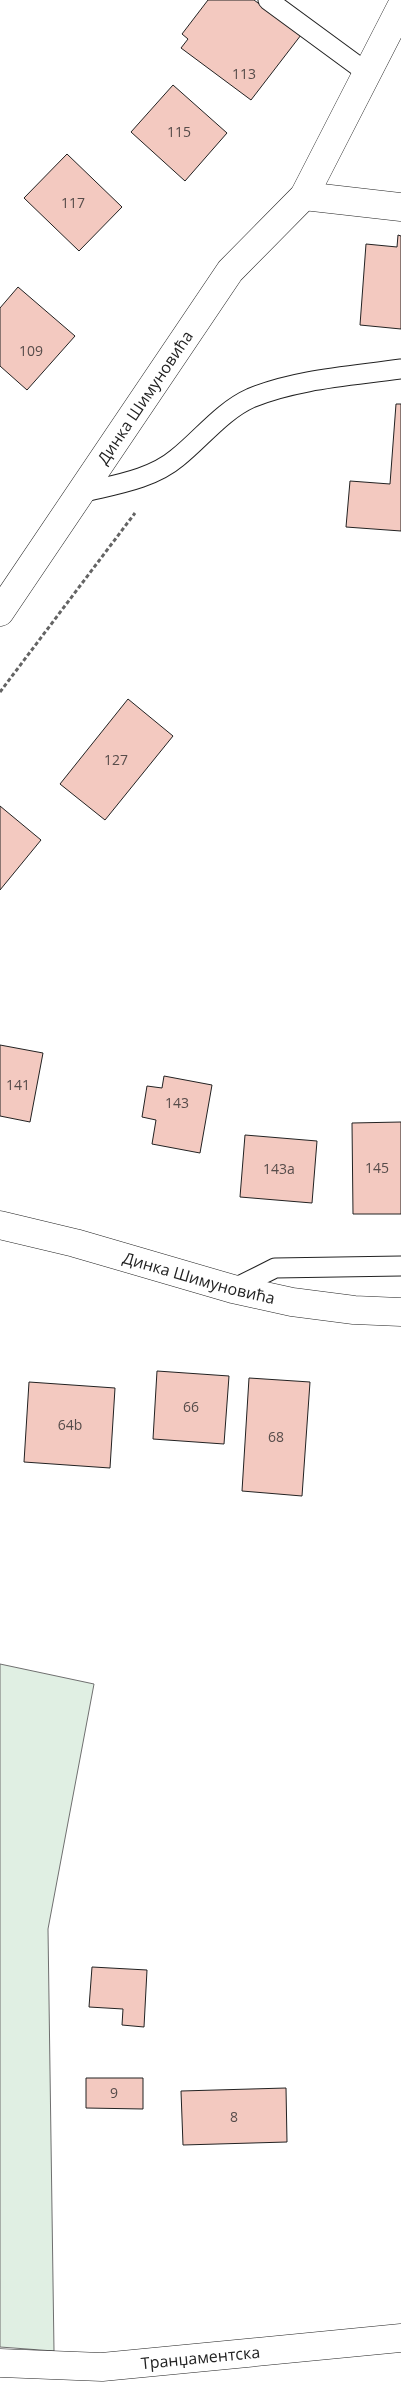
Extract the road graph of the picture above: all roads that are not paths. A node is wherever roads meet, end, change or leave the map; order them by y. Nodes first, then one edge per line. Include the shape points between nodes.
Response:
1 (268, 0) edge
2 (401, 7) edge
3 (366, 72) junction
4 (304, 196) junction
5 (401, 207) edge
6 (401, 369) edge
7 (81, 494) junction
8 (0, 612) edge
9 (0, 1225) edge
10 (401, 1266) edge
11 (233, 1289) junction
12 (401, 1312) edge
13 (401, 2338) edge
14 (0, 2363) edge

1 - 3 lane
2 - 3 street, Динка Шимуновића
3 - 4 street, Динка Шимуновића
4 - 5 street
4 - 7 street, Динка Шимуновића via 230,271
6 - 7 lane via 297,385 250,398 224,415 176,459 152,473
7 - 8 street, Динка Шимуновића
9 - 11 street, Динка Шимуновића via 75,1243
10 - 11 lane via 275,1268
11 - 12 street, Динка Шимуновића via 301,1303
13 - 14 street, Транџаментска via 102,2367

